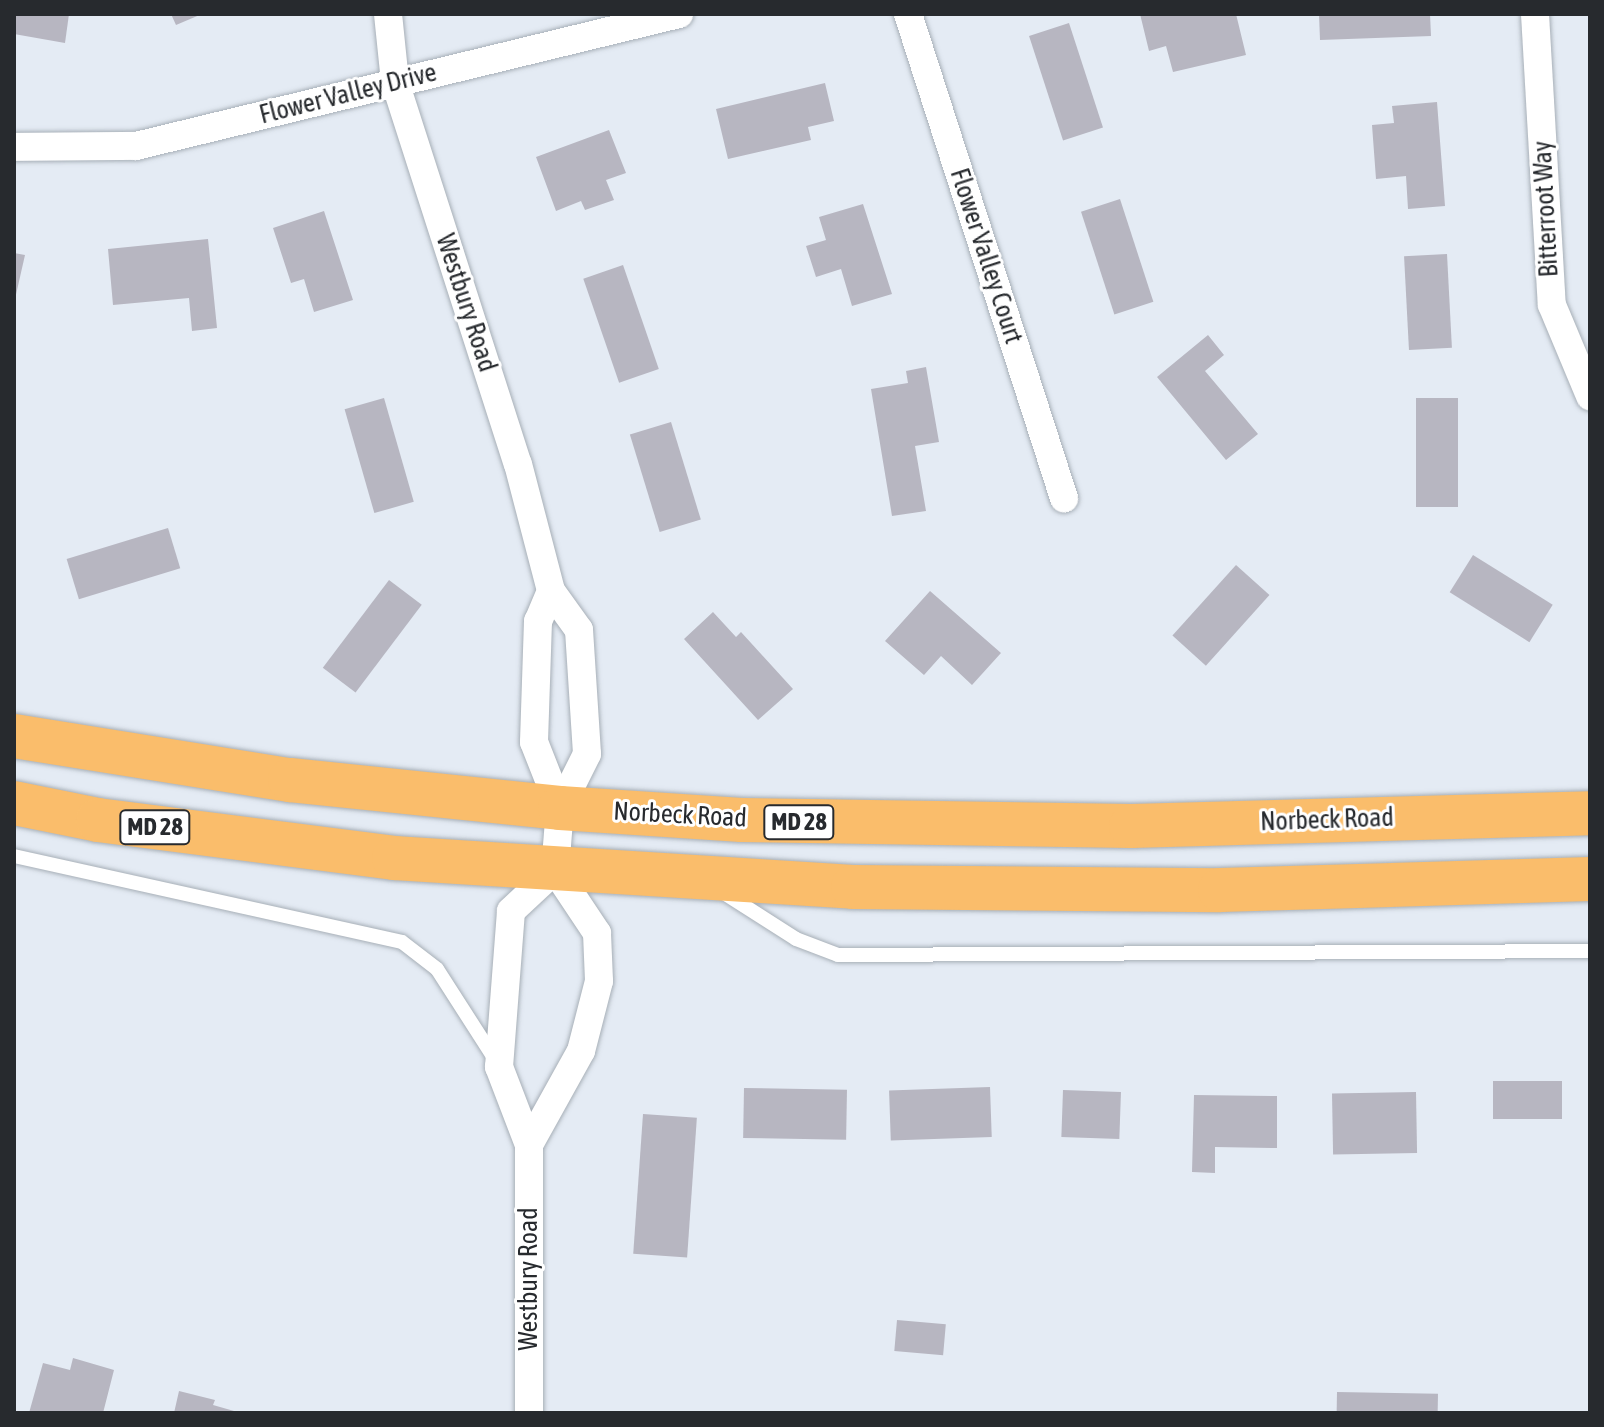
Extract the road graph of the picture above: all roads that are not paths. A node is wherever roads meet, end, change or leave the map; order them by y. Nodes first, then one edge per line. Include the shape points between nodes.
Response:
1 (388, 14) edge
2 (679, 14) edge
3 (908, 14) edge
4 (1535, 14) edge
5 (395, 82) junction
6 (14, 147) edge
7 (1590, 396) edge
8 (1064, 498) dead end
9 (551, 591) junction
10 (14, 736) edge
11 (14, 803) edge
12 (560, 808) junction
13 (1590, 813) edge
14 (14, 856) edge
15 (555, 870) junction
16 (700, 878) junction
17 (1590, 879) edge
18 (1590, 951) edge
19 (499, 1067) junction
20 (529, 1145) junction
21 (529, 1413) edge

1 - 5 street, Westbury Road
2 - 5 street, Flower Valley Drive
3 - 8 street, Flower Valley Court
4 - 7 street, Bitterroot Way via 1552,305
5 - 6 street, Flower Valley Drive via 136,146
5 - 9 street, Westbury Road via 518,464
9 - 12 street, Westbury Road via 538,621 534,742
9 - 12 street, Westbury Road via 579,630 587,754
10 - 12 main road, Norbeck Road / MD 28 via 290,780
11 - 15 main road, MD 28 via 98,820 394,858
12 - 13 main road, Norbeck Road / MD 28 via 920,826
12 - 15 street, Westbury Road
14 - 19 lane via 402,942 437,969
15 - 16 main road, MD 28
15 - 19 street, Westbury Road via 511,911
15 - 20 street, Westbury Road via 597,933 599,981 581,1051
16 - 17 main road, MD 28 via 853,887 1220,890
16 - 18 lane via 796,939 838,955
19 - 20 street, Westbury Road
20 - 21 street, Westbury Road

